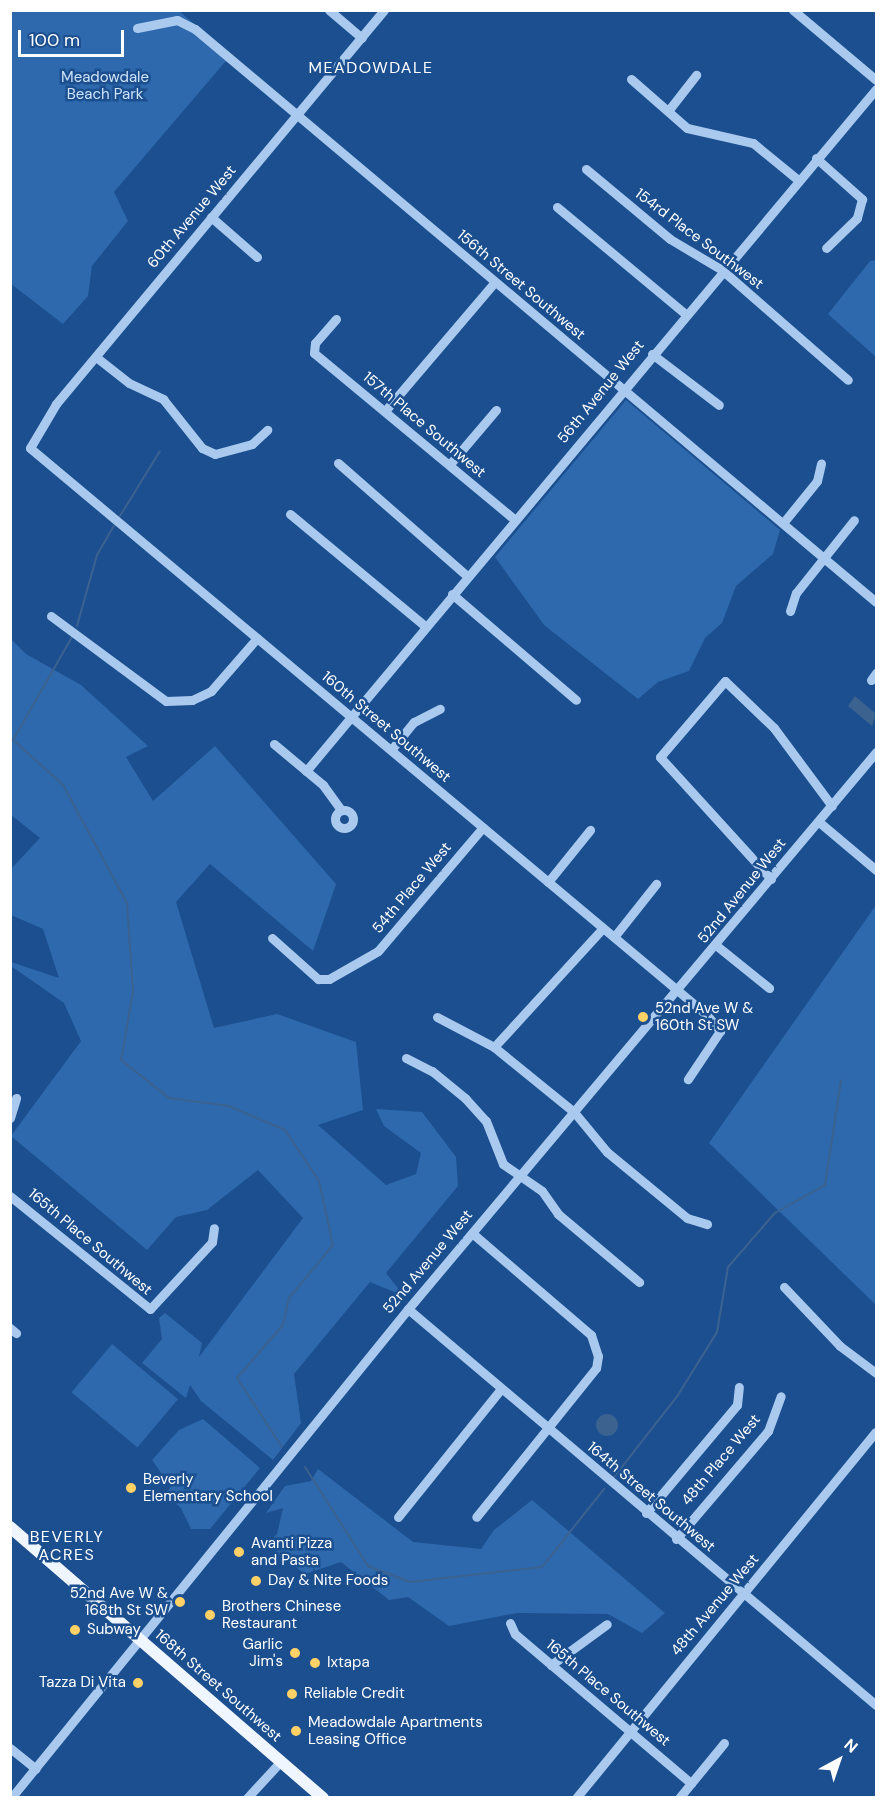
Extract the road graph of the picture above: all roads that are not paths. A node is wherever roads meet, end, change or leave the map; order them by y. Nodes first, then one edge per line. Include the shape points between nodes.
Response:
1 (329, 10) edge
2 (384, 10) edge
3 (793, 10) edge
4 (137, 28) dead end
5 (362, 38) junction
6 (696, 75) dead end
7 (632, 79) dead end
8 (876, 80) edge
9 (876, 89) edge
10 (668, 111) junction
11 (295, 117) junction
12 (816, 159) junction
13 (586, 169) dead end
14 (798, 180) junction
15 (557, 207) dead end
16 (211, 217) junction
17 (826, 248) dead end
18 (257, 257) dead end
19 (722, 270) junction
20 (494, 283) junction
21 (684, 313) junction
22 (336, 319) dead end
23 (652, 354) junction
24 (96, 357) junction
25 (848, 380) dead end
26 (623, 390) junction
27 (719, 405) dead end
28 (496, 410) dead end
29 (385, 411) junction
30 (267, 430) dead end
31 (30, 448) joint
32 (338, 463) dead end
33 (821, 463) dead end
34 (450, 464) junction
35 (290, 514) dead end
36 (515, 520) junction
37 (854, 520) dead end
38 (783, 523) junction
39 (823, 557) junction
40 (467, 576) junction
41 (452, 594) junction
42 (876, 602) edge
43 (790, 610) dead end
44 (51, 616) dead end
45 (425, 626) junction
46 (257, 638) junction
47 (576, 700) dead end
48 (440, 710) dead end
49 (352, 717) junction
50 (274, 744) dead end
51 (391, 750) junction
52 (876, 752) edge
53 (306, 771) junction
54 (832, 806) junction
55 (341, 810) dead end
56 (819, 822) junction
57 (483, 827) junction
58 (590, 830) dead end
59 (876, 870) edge
60 (771, 879) junction
61 (548, 882) junction
62 (656, 884) dead end
63 (603, 928) junction
64 (614, 937) junction
65 (272, 938) dead end
66 (717, 946) junction
67 (770, 988) dead end
68 (679, 991) junction
69 (437, 1017) dead end
70 (494, 1047) junction
71 (406, 1059) dead end
72 (688, 1079) dead end
73 (16, 1098) dead end
74 (574, 1112) junction
75 (10, 1118) edge
76 (519, 1177) junction
77 (10, 1196) edge
78 (707, 1224) dead end
79 (214, 1228) dead end
80 (472, 1233) junction
81 (639, 1282) dead end
82 (784, 1287) dead end
83 (408, 1309) junction
84 (876, 1373) edge
85 (739, 1386) dead end
86 (501, 1389) junction
87 (782, 1396) dead end
88 (546, 1428) junction
89 (876, 1432) edge
90 (646, 1513) junction
91 (398, 1517) dead end
92 (476, 1517) dead end
93 (10, 1527) edge
94 (676, 1539) junction
95 (743, 1595) junction
96 (510, 1623) dead end
97 (607, 1624) dead end
98 (141, 1638) junction
99 (551, 1665) junction
100 (875, 1701) edge
101 (630, 1731) junction
102 (724, 1743) dead end
103 (10, 1748) edge
104 (281, 1761) junction
105 (36, 1769) junction
106 (691, 1783) junction
107 (11, 1797) edge
108 (247, 1797) edge
109 (323, 1797) edge
110 (576, 1797) edge
111 (679, 1797) edge

1 - 5 street
2 - 5 street, 60th Avenue West
3 - 8 street
4 - 11 street, 156th Street Southwest via 177,20 195,29
5 - 11 street, 60th Avenue West
6 - 10 street
7 - 10 street
9 - 12 street, 56th Avenue West
10 - 14 street via 687,128 753,143
11 - 16 street, 60th Avenue West
11 - 20 street, 156th Street Southwest
12 - 14 street, 56th Avenue West
12 - 17 street via 862,199 857,218
13 - 19 street, 154rd Place Southwest via 670,239
14 - 19 street, 56th Avenue West
15 - 21 street
16 - 18 street
16 - 24 street, 60th Avenue West
19 - 21 street, 56th Avenue West
19 - 25 street, 154rd Place Southwest
20 - 26 street, 156th Street Southwest
20 - 29 street
21 - 23 street, 56th Avenue West
22 - 29 street, 157th Place Southwest via 315,343 314,353
23 - 26 street, 56th Avenue West
23 - 27 street
24 - 30 street via 129,383 163,399 202,448 215,454 252,444
24 - 31 street, 60th Avenue West via 56,404
26 - 36 street, 56th Avenue West
26 - 38 street, 156th Street Southwest
28 - 34 street
29 - 34 street, 157th Place Southwest
31 - 46 street, 160th Street Southwest
32 - 40 street
33 - 38 street via 817,481
34 - 36 street, 157th Place Southwest
35 - 45 street
36 - 40 street, 56th Avenue West
37 - 39 street
38 - 39 street, 156th Street Southwest
39 - 42 street, 156th Street Southwest
39 - 43 street via 796,593
40 - 41 street, 56th Avenue West
41 - 45 street, 56th Avenue West
41 - 47 street
44 - 46 street via 166,701 192,700 212,691
45 - 49 street, 56th Avenue West
46 - 49 street, 160th Street Southwest
48 - 51 street via 414,722
49 - 51 street, 160th Street Southwest
49 - 53 street, 56th Avenue West
50 - 53 street
51 - 57 street, 160th Street Southwest
52 - 54 street, 52nd Avenue West
53 - 55 street
54 - 56 street, 52nd Avenue West
54 - 60 street via 774,729 725,681 660,757
56 - 59 street
56 - 60 street, 52nd Avenue West
57 - 61 street, 160th Street Southwest
57 - 65 street, 54th Place West via 378,951 329,979 318,979
58 - 61 street
60 - 66 street, 52nd Avenue West
61 - 63 street, 160th Street Southwest
62 - 64 street
63 - 64 street, 160th Street Southwest
63 - 70 street
64 - 68 street, 160th Street Southwest
66 - 67 street
66 - 68 street, 52nd Avenue West
68 - 72 street, 160th Street Southwest via 720,1031
68 - 74 street, 52nd Avenue West
69 - 70 street
70 - 74 street
71 - 76 street via 432,1071 465,1098 486,1121 503,1164
73 - 75 street
74 - 76 street, 52nd Avenue West
74 - 78 street via 607,1152 687,1218
76 - 80 street, 52nd Avenue West
76 - 81 street via 542,1191 558,1214
77 - 79 street, 165th Place Southwest via 150,1309 212,1242
80 - 83 street, 52nd Avenue West
80 - 88 street via 597,1345 596,1368
82 - 84 street via 840,1346
83 - 86 street, 164th Street Southwest
83 - 98 street, 52nd Avenue West
85 - 90 street via 736,1405
86 - 88 street, 164th Street Southwest
86 - 91 street
87 - 94 street, 48th Place West via 768,1431
88 - 90 street, 164th Street Southwest
88 - 92 street
89 - 95 street, 48th Avenue West
90 - 94 street, 164th Street Southwest
93 - 98 main road, 168th Street Southwest
94 - 95 street, 164th Street Southwest
95 - 100 street, 164th Street Southwest
95 - 101 street, 48th Avenue West
96 - 99 street, 165th Place Southwest via 515,1634
97 - 99 street
98 - 104 main road, 168th Street Southwest
98 - 105 street, 52nd Avenue West
99 - 101 street, 165th Place Southwest
101 - 106 street, 165th Place Southwest
101 - 110 street, 48th Avenue West
102 - 106 street
103 - 105 street
104 - 108 street
104 - 109 main road, 168th Street Southwest
105 - 107 street, 52nd Avenue West
106 - 111 street

